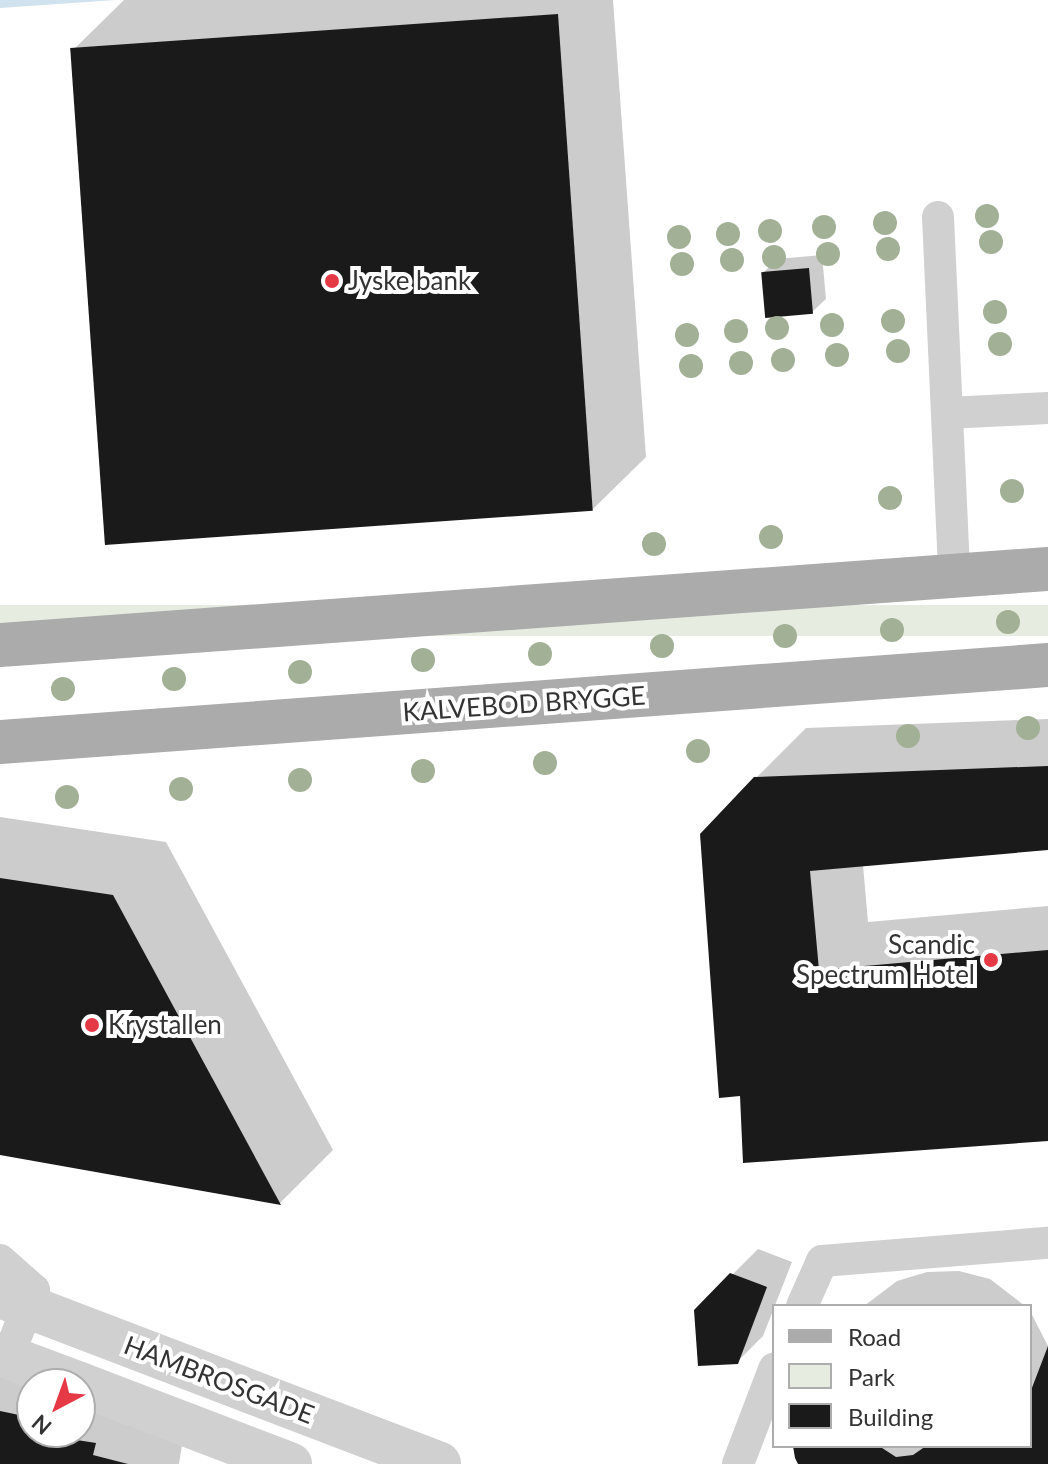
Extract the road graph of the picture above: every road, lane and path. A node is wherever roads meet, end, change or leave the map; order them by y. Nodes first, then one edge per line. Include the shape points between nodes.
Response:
1 (938, 217) dead end
2 (1048, 408) edge
3 (947, 413) junction
4 (1048, 569) edge
5 (954, 576) junction
6 (0, 645) edge
7 (1048, 665) edge
8 (0, 742) edge
9 (1048, 1243) edge
10 (0, 1260) edge
11 (14, 1301) edge
12 (803, 1304) edge
13 (4, 1355) edge
14 (38, 1368) edge
15 (772, 1374) edge
16 (96, 1390) edge
17 (290, 1464) edge
18 (439, 1464) edge
19 (738, 1464) edge

1 - 3 lane
2 - 3 lane
3 - 5 lane
4 - 5 main road
5 - 6 main road
7 - 8 main road, KALVEBOD BRYGGE
9 - 12 lane via 822,1261
10 - 11 lane via 34,1290
11 - 13 lane
11 - 18 street, HAMBROSGADE
13 - 14 street, HAMBROSGADE
15 - 19 lane
16 - 17 street, HAMBROSGADE

